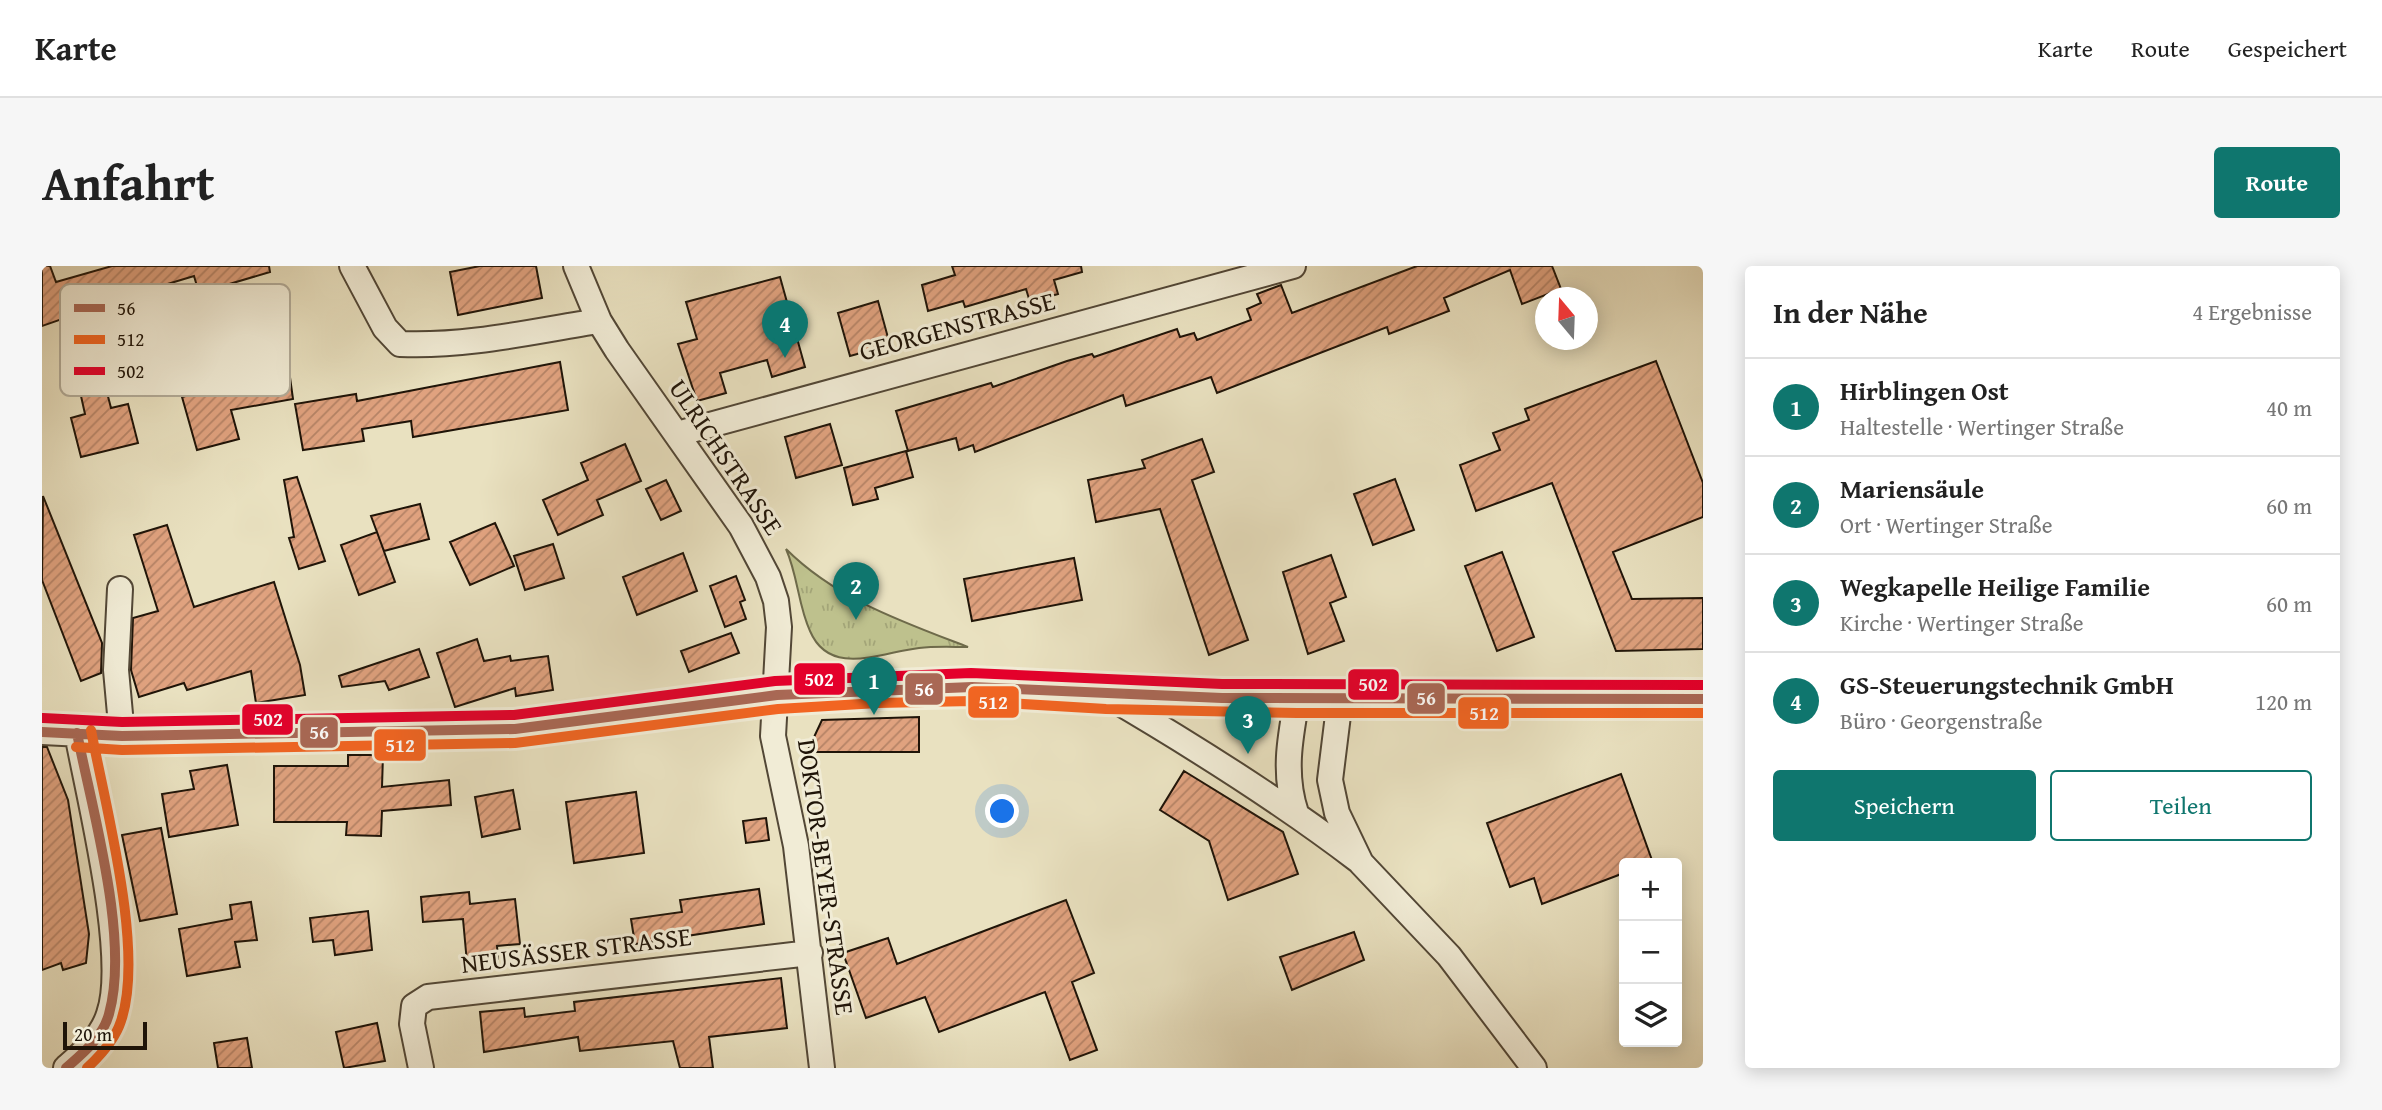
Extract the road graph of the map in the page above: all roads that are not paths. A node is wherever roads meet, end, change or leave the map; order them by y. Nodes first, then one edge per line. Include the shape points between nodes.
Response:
1 (352, 266) edge
2 (576, 266) edge
3 (1293, 266) edge
4 (599, 321) junction
5 (677, 434) junction
6 (120, 589) dead end
7 (777, 695) junction
8 (1106, 695) junction
9 (1297, 699) junction
10 (1340, 699) junction
11 (1703, 699) edge
12 (42, 732) edge
13 (77, 733) junction
14 (122, 737) junction
15 (1296, 813) junction
16 (1361, 863) junction
17 (810, 953) junction
18 (66, 1068) edge
19 (421, 1068) edge
20 (822, 1068) edge
21 (1534, 1068) edge

1 - 4 street via 385,328 400,344 471,342
2 - 4 street, ULRICHSTRASSE
3 - 5 street, GEORGENSTRASSE
4 - 5 street, ULRICHSTRASSE
5 - 7 street, ULRICHSTRASSE via 741,526 768,577 779,627
6 - 14 street via 116,670
7 - 8 street via 972,687
7 - 14 street via 515,729
7 - 17 street, DOKTOR-BEYER-STRASSE via 774,736 796,846
8 - 9 street
8 - 15 street
9 - 10 street
9 - 15 street via 1288,762
10 - 11 street
10 - 16 street via 1330,780 1337,813
12 - 13 street
13 - 14 street
13 - 18 street via 106,888 114,971 110,1013 103,1028
15 - 16 street
16 - 21 street via 1449,956
17 - 19 street, NEUSÄSSER STRASSE via 428,997 414,1006 413,1015
17 - 20 street, DOKTOR-BEYER-STRASSE

